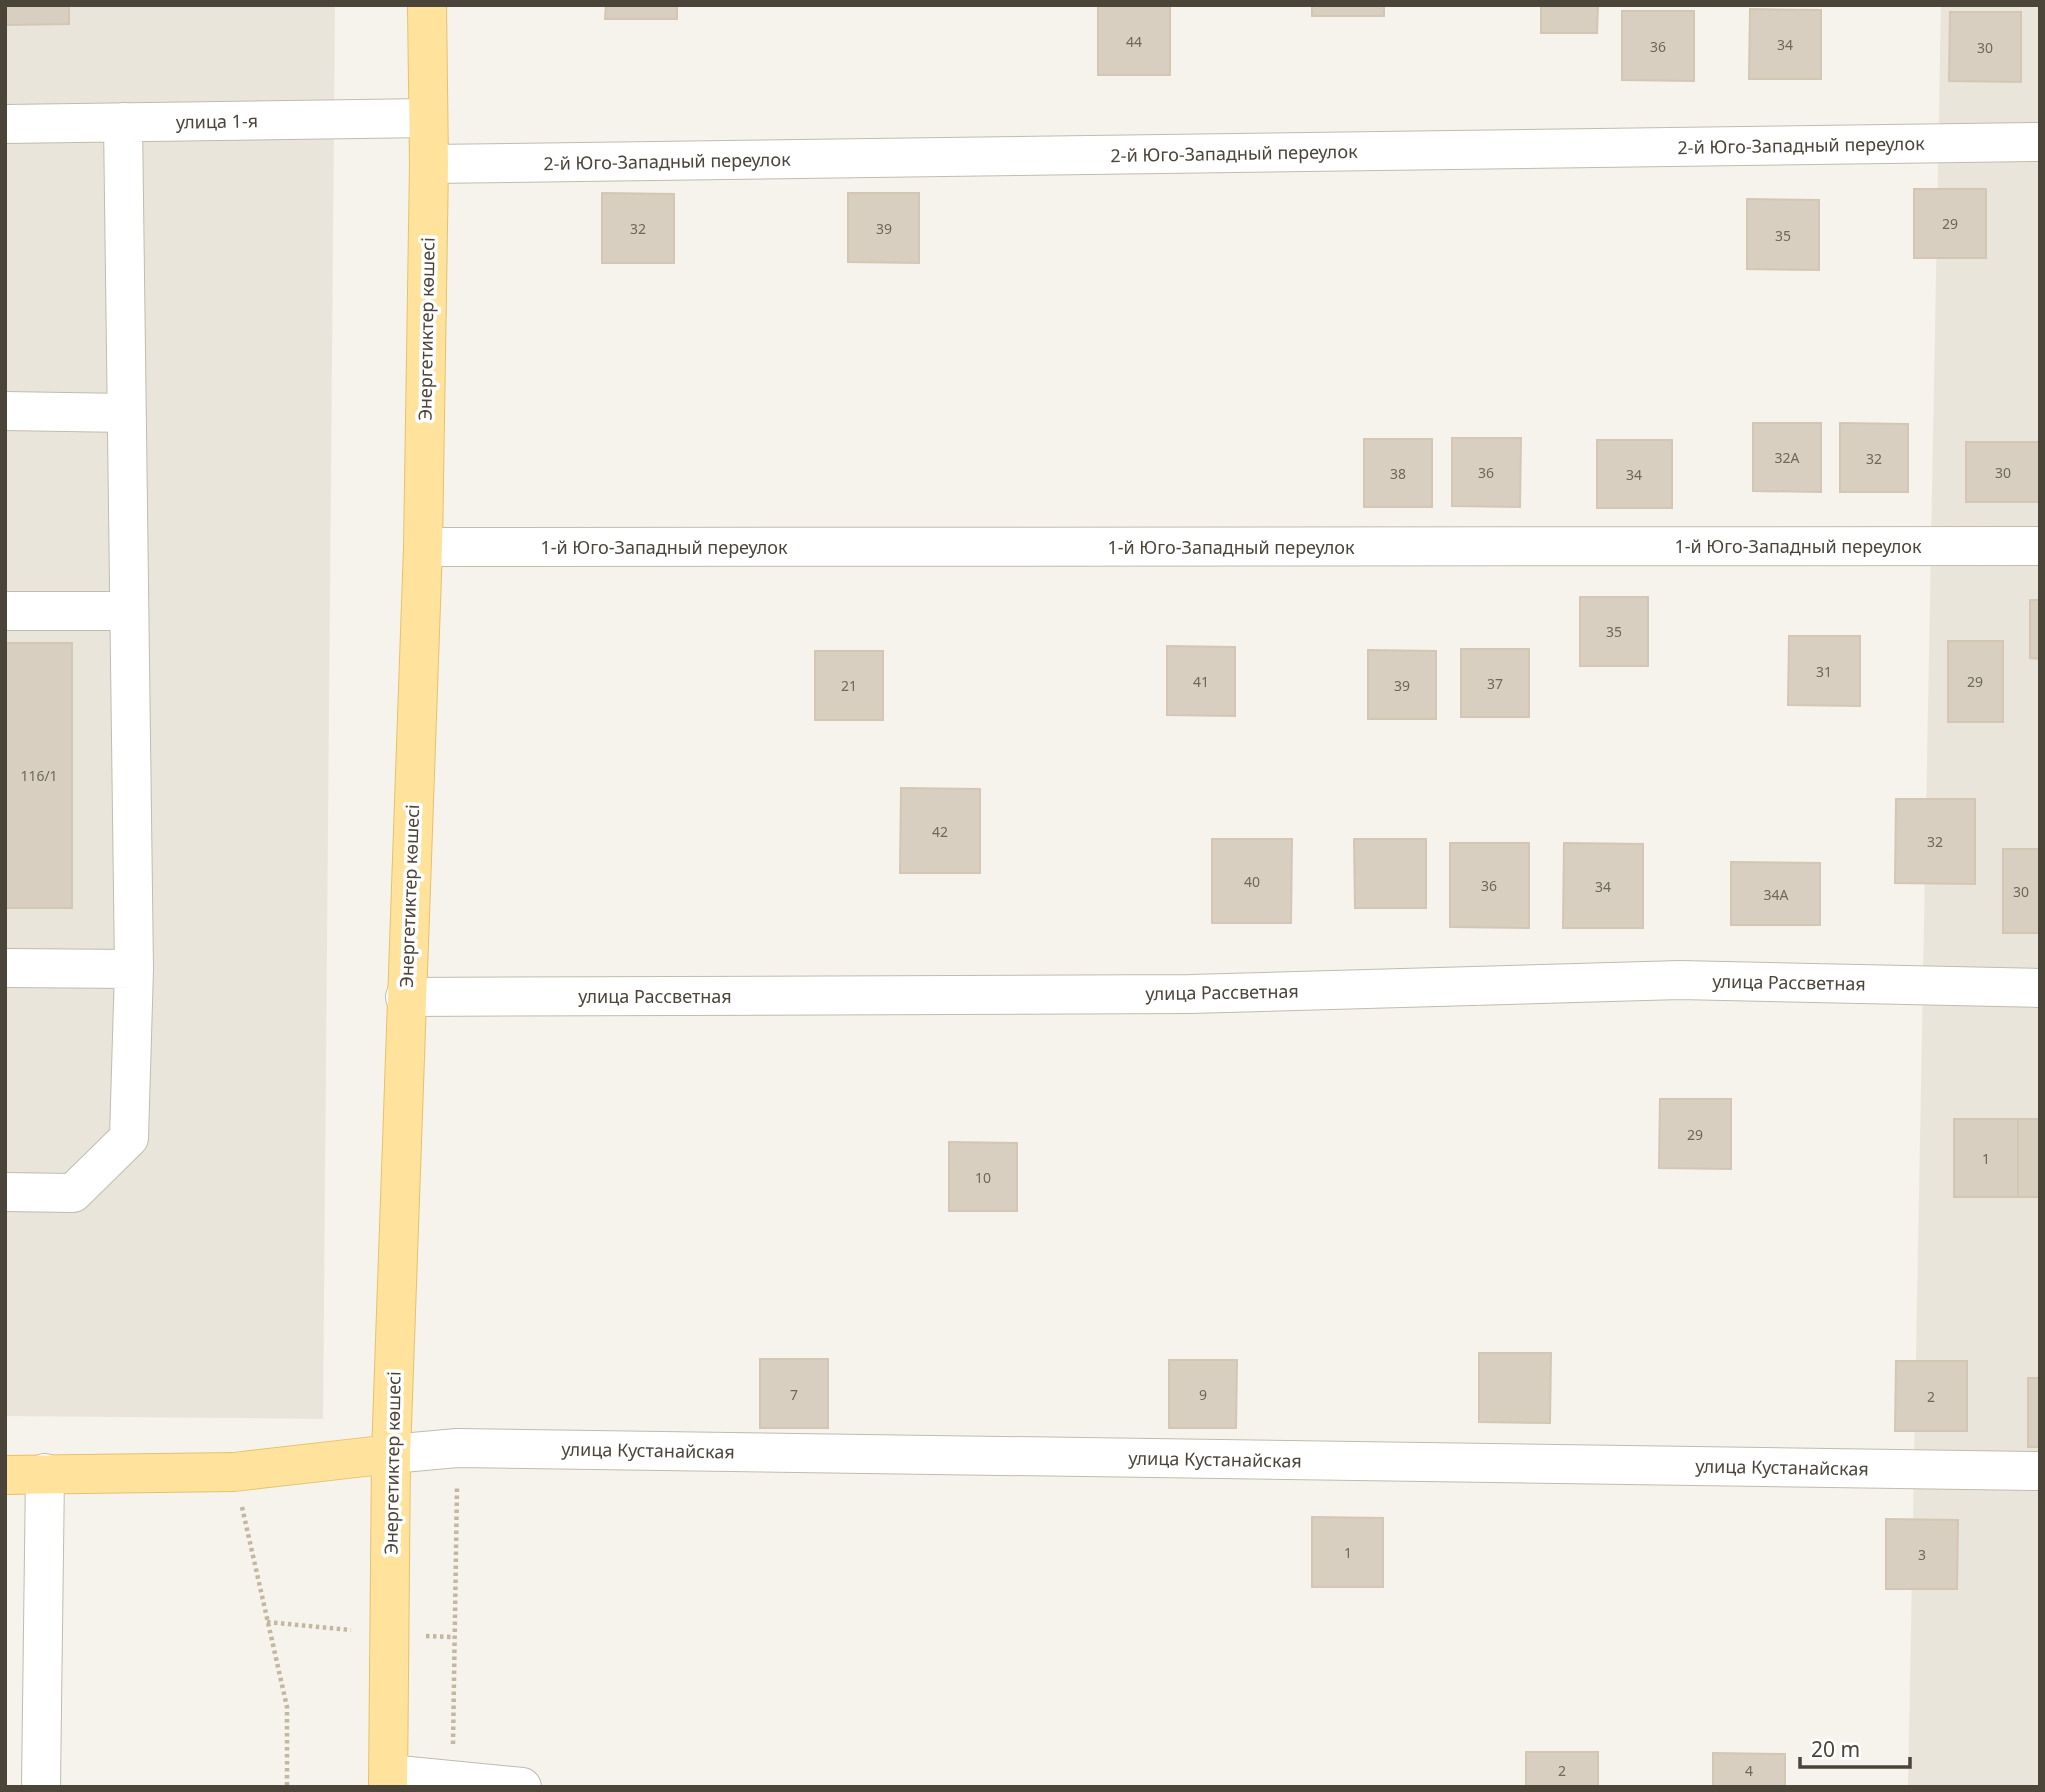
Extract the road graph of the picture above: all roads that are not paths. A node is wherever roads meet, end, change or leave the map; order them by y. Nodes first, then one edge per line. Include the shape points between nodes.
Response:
1 (427, 5) edge
2 (428, 118) junction
3 (123, 122) junction
4 (5, 124) edge
5 (2040, 142) edge
6 (429, 164) junction
7 (5, 411) edge
8 (125, 413) junction
9 (2040, 546) edge
10 (423, 547) junction
11 (5, 611) edge
12 (128, 611) junction
13 (5, 968) edge
14 (134, 969) junction
15 (2040, 988) edge
16 (405, 997) junction
17 (5, 1192) edge
18 (391, 1454) junction
19 (2040, 1471) edge
20 (45, 1473) junction
21 (5, 1475) edge
22 (388, 1780) edge
23 (41, 1787) edge
24 (522, 1787) edge

1 - 2 main road, Энергетиктер көшесі
2 - 3 street, улица 1-я
2 - 6 main road, Энергетиктер көшесі
3 - 4 street, улица 1-я
3 - 8 street
5 - 6 street, 2-й Юго-Западный переулок
6 - 10 main road, Энергетиктер көшесі
7 - 8 street
8 - 12 street
9 - 10 street, 1-й Юго-Западный переулок
10 - 16 main road, Энергетиктер көшесі
11 - 12 street
12 - 14 street
13 - 14 street
14 - 17 street via 129,1138 73,1193
15 - 16 street, улица Рассветная via 1680,980 1189,993
16 - 18 main road, Энергетиктер көшесі
18 - 19 street, улица Кустанайская via 457,1448
18 - 20 main road via 234,1472
18 - 22 main road, Энергетиктер көшесі
20 - 21 main road
20 - 23 street
22 - 24 street

